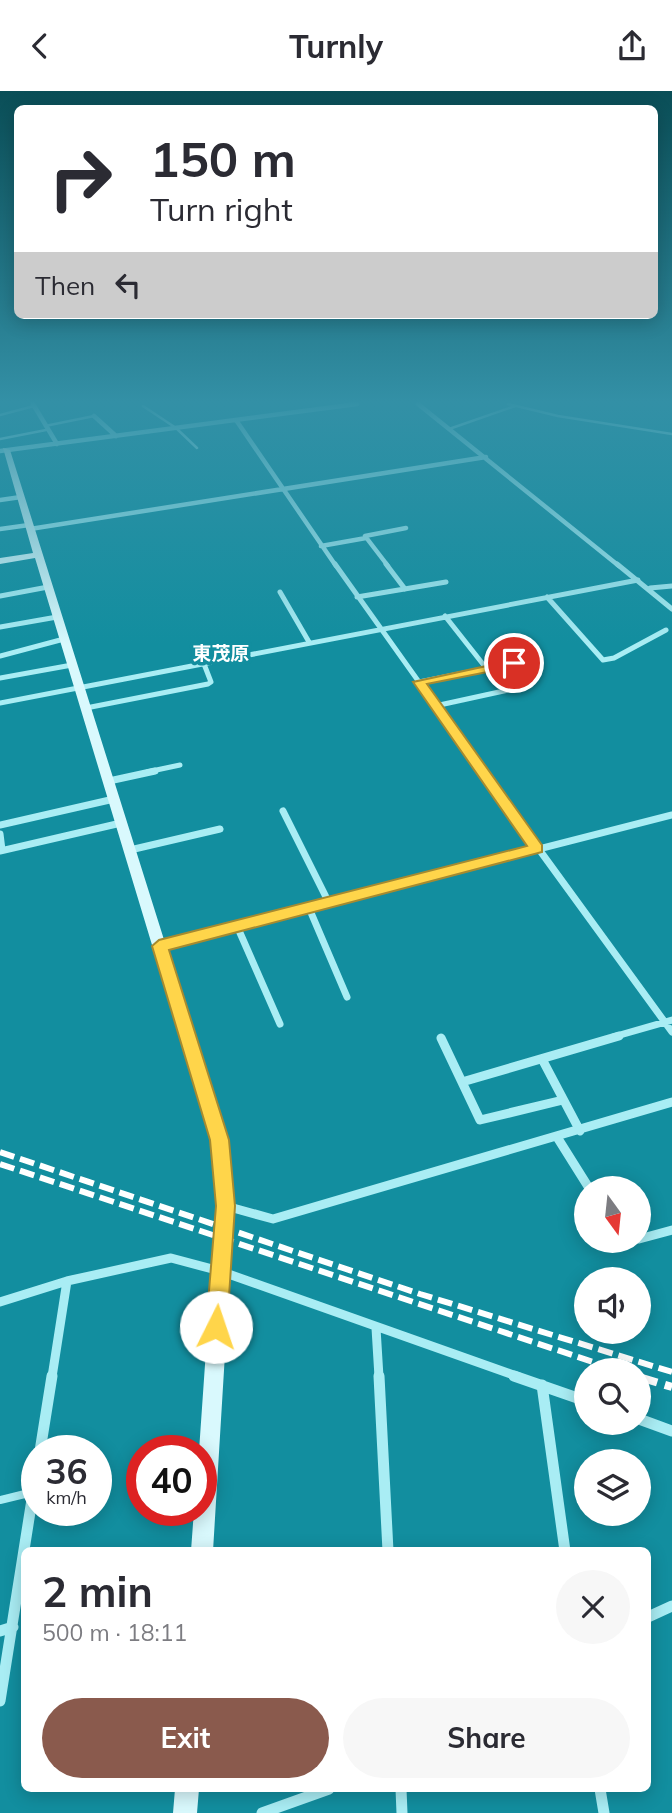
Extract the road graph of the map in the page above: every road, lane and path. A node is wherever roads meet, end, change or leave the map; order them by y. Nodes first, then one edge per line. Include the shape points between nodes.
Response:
1 (15, 484) edge
2 (277, 484) edge
3 (316, 484) edge
4 (520, 484) edge
5 (281, 490) junction
6 (20, 497) junction
7 (0, 500) edge
8 (30, 527) junction
9 (406, 528) dead end
10 (0, 530) edge
11 (366, 538) junction
12 (321, 546) junction
13 (38, 555) junction
14 (0, 561) edge
15 (638, 580) junction
16 (446, 582) dead end
17 (672, 586) edge
18 (48, 587) junction
19 (405, 589) junction
20 (649, 589) junction
21 (280, 592) dead end
22 (0, 596) edge
23 (357, 597) junction
24 (547, 597) junction
25 (672, 609) edge
26 (445, 616) junction
27 (57, 617) junction
28 (0, 627) edge
29 (379, 629) junction
30 (666, 630) dead end
31 (64, 639) junction
32 (309, 642) junction
33 (0, 656) edge
34 (514, 663) dead end
35 (204, 664) junction
36 (72, 665) junction
37 (486, 668) junction
38 (0, 678) edge
39 (419, 682) junction
40 (531, 685) dead end
41 (79, 688) junction
42 (0, 703) edge
43 (435, 706) junction
44 (86, 708) junction
45 (180, 765) dead end
46 (108, 781) junction
47 (114, 799) junction
48 (283, 811) dead end
49 (672, 815) edge
50 (121, 823) junction
51 (0, 825) edge
52 (220, 829) dead end
53 (0, 834) edge
54 (537, 849) junction
55 (130, 850) junction
56 (1, 851) edge
57 (328, 903) junction
58 (309, 908) junction
59 (237, 926) junction
60 (159, 946) junction
61 (347, 996) dead end
62 (668, 1021) edge
63 (280, 1024) dead end
64 (672, 1032) edge
65 (440, 1038) dead end
66 (542, 1059) junction
67 (462, 1082) junction
68 (563, 1100) junction
69 (672, 1102) edge
70 (580, 1131) junction
71 (557, 1137) junction
72 (581, 1176) edge
73 (225, 1206) junction
74 (672, 1230) edge
75 (651, 1236) edge
76 (220, 1271) junction
77 (67, 1281) junction
78 (0, 1302) edge
79 (376, 1328) junction
80 (542, 1385) junction
81 (574, 1397) edge
82 (651, 1423) edge
83 (672, 1431) edge
84 (43, 1435) edge
85 (21, 1495) edge
86 (0, 1500) edge
87 (28, 1526) edge
88 (25, 1547) edge
89 (202, 1547) edge
90 (388, 1547) edge
91 (564, 1547) edge
92 (21, 1573) edge
93 (672, 1606) edge
94 (651, 1616) edge
95 (13, 1627) junction
96 (0, 1632) edge
97 (0, 1701) edge
98 (187, 1792) edge
99 (321, 1792) edge
100 (401, 1792) edge
101 (600, 1792) edge
102 (185, 1813) edge
103 (262, 1813) edge
104 (402, 1813) edge
105 (604, 1813) edge

1 - 6 street
2 - 5 street
3 - 5 street
4 - 15 street
5 - 8 street
5 - 12 street
6 - 7 street
6 - 8 street
8 - 10 street
8 - 13 street
9 - 11 street
11 - 12 street
11 - 19 street
12 - 23 street
13 - 14 street
13 - 18 street
15 - 20 street
15 - 24 street
16 - 19 street
17 - 20 street
18 - 22 street
18 - 27 street
19 - 23 street
20 - 25 street
21 - 32 street
23 - 29 street
24 - 26 street
24 - 30 street via 603,660
26 - 29 street
26 - 37 street
27 - 28 street
27 - 31 street
29 - 32 street
29 - 39 street
31 - 33 street
31 - 36 street
32 - 35 street
34 - 37 street
35 - 41 street
35 - 44 street via 211,681 208,684
36 - 38 street
36 - 41 street
37 - 39 street
39 - 43 street
40 - 43 street
41 - 42 street
41 - 44 street
43 - 54 street
44 - 46 street
45 - 46 street
46 - 47 street
47 - 50 street
47 - 51 street
48 - 57 street
49 - 54 street
50 - 55 street
50 - 56 street
52 - 55 street
53 - 56 street
54 - 57 street
54 - 62 street
55 - 60 street
57 - 58 street
58 - 59 street
58 - 61 street
59 - 60 street
59 - 63 street
60 - 73 street via 219,1140
62 - 64 street
62 - 66 street
65 - 67 street
66 - 67 street
66 - 68 street
67 - 68 street via 480,1120
68 - 70 street
69 - 70 street
70 - 71 street
71 - 72 street
71 - 73 street via 273,1219
73 - 76 street
74 - 75 street
76 - 77 street via 171,1258
76 - 79 street
76 - 89 street
77 - 78 street
77 - 84 street
79 - 80 street
79 - 90 street
80 - 81 street
80 - 91 street
82 - 83 street
85 - 86 lane
87 - 88 street
92 - 95 street
93 - 94 street
95 - 96 street
95 - 97 street
98 - 102 street
99 - 103 street
100 - 104 street
101 - 105 street

